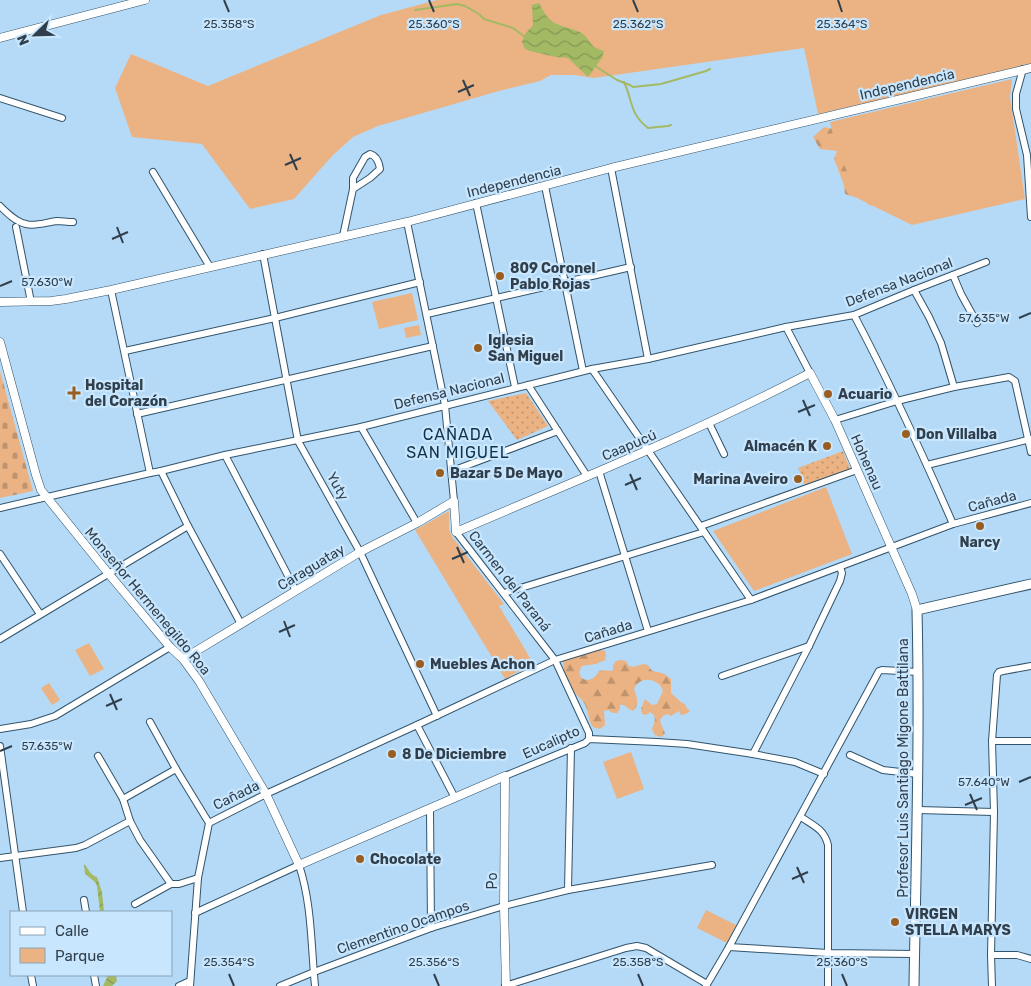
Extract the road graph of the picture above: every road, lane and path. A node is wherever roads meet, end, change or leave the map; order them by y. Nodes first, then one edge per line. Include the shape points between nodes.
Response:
1 (145, 0) edge
2 (0, 38) edge
3 (1027, 68) edge
4 (0, 98) edge
5 (62, 118) dead end
6 (611, 168) junction
7 (153, 172) dead end
8 (545, 186) junction
9 (353, 189) junction
10 (476, 203) junction
11 (0, 206) edge
12 (1031, 217) edge
13 (72, 222) dead end
14 (407, 222) junction
15 (16, 227) dead end
16 (343, 236) junction
17 (263, 254) junction
18 (986, 262) dead end
19 (210, 267) junction
20 (631, 267) junction
21 (954, 274) junction
22 (565, 281) junction
23 (420, 282) junction
24 (111, 290) junction
25 (914, 290) junction
26 (496, 297) junction
27 (0, 302) edge
28 (31, 302) junction
29 (427, 314) junction
30 (854, 315) junction
31 (275, 318) junction
32 (978, 323) dead end
33 (786, 328) junction
34 (0, 342) edge
35 (433, 346) junction
36 (125, 352) junction
37 (648, 359) junction
38 (592, 369) junction
39 (583, 371) junction
40 (810, 373) junction
41 (286, 379) junction
42 (528, 385) junction
43 (515, 387) junction
44 (954, 387) junction
45 (897, 402) junction
46 (445, 406) junction
47 (137, 414) junction
48 (835, 420) junction
49 (709, 423) junction
50 (361, 427) junction
51 (558, 431) junction
52 (298, 440) junction
53 (1030, 440) edge
54 (648, 451) junction
55 (1031, 452) edge
56 (724, 454) dead end
57 (226, 455) junction
58 (927, 465) junction
59 (857, 470) junction
60 (161, 471) junction
61 (452, 471) junction
62 (599, 471) junction
63 (150, 473) junction
64 (587, 476) junction
65 (46, 496) junction
66 (454, 501) junction
67 (1031, 503) edge
68 (0, 508) edge
69 (417, 522) junction
70 (953, 524) junction
71 (188, 526) junction
72 (703, 529) junction
73 (456, 532) junction
74 (892, 546) junction
75 (360, 552) junction
76 (0, 554) edge
77 (626, 556) junction
78 (840, 567) junction
79 (108, 573) junction
80 (1031, 584) edge
81 (296, 591) junction
82 (504, 593) junction
83 (751, 600) junction
84 (917, 610) junction
85 (40, 614) junction
86 (241, 624) junction
87 (648, 631) junction
88 (0, 639) edge
89 (170, 646) junction
90 (809, 646) junction
91 (183, 659) junction
92 (555, 660) junction
93 (1031, 666) edge
94 (918, 672) junction
95 (722, 676) dead end
96 (437, 716) junction
97 (150, 722) dead end
98 (418, 725) junction
99 (0, 729) edge
100 (589, 739) junction
101 (992, 741) junction
102 (1031, 741) edge
103 (0, 746) edge
104 (571, 748) junction
105 (753, 754) junction
106 (850, 755) dead end
107 (98, 756) dead end
108 (176, 769) junction
109 (824, 774) junction
110 (918, 774) junction
111 (505, 776) junction
112 (266, 794) junction
113 (455, 798) junction
114 (123, 799) junction
115 (430, 809) junction
116 (918, 810) junction
117 (994, 812) junction
118 (801, 817) junction
119 (130, 820) junction
120 (209, 823) junction
121 (16, 856) junction
122 (0, 858) edge
123 (299, 865) junction
124 (712, 865) dead end
125 (198, 878) junction
126 (170, 884) junction
127 (568, 890) junction
128 (84, 900) dead end
129 (135, 904) dead end
130 (504, 906) junction
131 (23, 911) edge
132 (86, 911) edge
133 (195, 913) junction
134 (431, 928) junction
135 (729, 947) junction
136 (828, 953) junction
137 (915, 954) junction
138 (992, 955) junction
139 (1031, 959) edge
140 (314, 972) junction
141 (190, 983) edge
142 (707, 985) edge
143 (178, 986) edge
144 (280, 986) edge
145 (315, 986) edge
146 (506, 986) edge
147 (828, 986) edge
148 (914, 986) edge
149 (992, 986) edge

1 - 2 street
3 - 6 street, Independencia
3 - 12 street via 1016,94 1016,109 1027,155
4 - 5 street
6 - 8 street, Independencia
6 - 20 street
7 - 19 street
8 - 10 street, Independencia
8 - 22 street
9 - 9 street via 353,178 359,166 370,154 373,155 380,169
9 - 16 street
10 - 14 street, Independencia
10 - 26 street
11 - 13 street via 25,224
14 - 16 street, Independencia
14 - 23 street, Carmen del Paraná
15 - 28 street
16 - 17 street, Independencia
17 - 19 street, Independencia
17 - 31 street, Yuty
18 - 21 street, Defensa Nacional
19 - 24 street, Independencia
20 - 22 street
20 - 37 street
21 - 25 street, Defensa Nacional
21 - 32 street via 961,294
22 - 26 street
22 - 39 street
23 - 29 street, Carmen del Paraná
23 - 31 street
24 - 28 street, Independencia
24 - 36 street
25 - 30 street, Defensa Nacional
25 - 44 street via 941,343
26 - 29 street
26 - 43 street
27 - 28 street, Independencia
29 - 35 street, Carmen del Paraná
30 - 33 street, Defensa Nacional
30 - 45 street
31 - 36 street
31 - 41 street, Yuty
33 - 37 street, Defensa Nacional
33 - 40 street, Hohenau
34 - 65 street, Monseñor Hermenegildo Roa via 36,476
35 - 41 street
35 - 46 street, Carmen del Paraná
36 - 47 street
37 - 38 street, Defensa Nacional
38 - 39 street, Defensa Nacional
38 - 54 street
39 - 42 street, Defensa Nacional
40 - 48 street, Hohenau
40 - 49 street, Caapucú
41 - 47 street
41 - 52 street, Yuty
42 - 43 street, Defensa Nacional
42 - 51 street
43 - 46 street, Defensa Nacional
44 - 45 street
44 - 53 street via 1012,378
45 - 48 street
45 - 58 street
46 - 50 street, Defensa Nacional
46 - 61 street, Carmen del Paraná
47 - 63 street
48 - 59 street, Hohenau
49 - 54 street, Caapucú
49 - 56 street
50 - 52 street, Defensa Nacional
50 - 69 street
51 - 61 street
51 - 64 street
52 - 57 street, Defensa Nacional
52 - 75 street, Yuty
53 - 55 street
53 - 58 street
54 - 62 street, Caapucú
54 - 72 street
57 - 60 street, Defensa Nacional
57 - 81 street
58 - 70 street
59 - 72 street
59 - 74 street, Hohenau
60 - 63 street, Defensa Nacional
60 - 71 street
61 - 66 street, Carmen del Paraná
62 - 64 street, Caapucú
62 - 77 street
63 - 65 street, Defensa Nacional
64 - 73 street, Caapucú
65 - 68 street, Defensa Nacional
65 - 79 street, Monseñor Hermenegildo Roa
66 - 69 street, Caraguatay
66 - 73 street, Carmen del Paraná
67 - 70 street, Cañada
69 - 75 street, Caraguatay
70 - 74 street, Cañada
71 - 79 street
71 - 86 street
72 - 77 street
72 - 83 street
73 - 82 street, Carmen del Paraná
74 - 78 street, Cañada
74 - 84 street, Hohenau
75 - 81 street, Caraguatay
75 - 96 street, Yuty
76 - 85 street
77 - 82 street
77 - 87 street
78 - 83 street, Cañada
78 - 90 street via 840,581
79 - 85 street
79 - 89 street, Monseñor Hermenegildo Roa
80 - 84 main road
81 - 86 street, Caraguatay
82 - 92 street, Carmen del Paraná
83 - 87 street, Cañada
84 - 94 main road, Profesor Luis Santiago Migone Battilana
85 - 88 street
86 - 91 street, Caraguatay
87 - 92 street, Cañada
89 - 91 street, Monseñor Hermenegildo Roa
89 - 99 street via 55,716
90 - 95 street
90 - 105 street
91 - 112 street, Monseñor Hermenegildo Roa
92 - 96 street, Cañada
92 - 100 street, Carmen del Paraná via 590,733
93 - 101 street via 997,675
94 - 109 street via 880,671
94 - 110 main road, Profesor Luis Santiago Migone Battilana
96 - 98 street, Cañada
97 - 108 street
98 - 112 street, Cañada
98 - 113 street
100 - 104 street, Eucalipto
100 - 105 street, Eucalipto via 687,744
101 - 102 street
101 - 117 street
103 - 121 street
104 - 111 street, Eucalipto
104 - 127 street
105 - 109 street, Eucalipto via 795,762
106 - 110 street via 883,770
107 - 114 street
108 - 114 street
108 - 120 street
109 - 118 street
110 - 116 main road, Profesor Luis Santiago Migone Battilana
111 - 113 street, Eucalipto
111 - 130 street, Po
112 - 120 street, Cañada
112 - 123 street, Monseñor Hermenegildo Roa
113 - 115 street, Eucalipto
114 - 119 street
115 - 123 street, Eucalipto
115 - 134 street
116 - 117 street
116 - 137 main road, Profesor Luis Santiago Migone Battilana
117 - 138 street
118 - 135 street
118 - 136 street via 822,831 828,846
119 - 121 street via 76,848
119 - 126 street
120 - 125 street
121 - 122 street
121 - 131 street
123 - 133 street, Eucalipto
123 - 140 street, Monseñor Hermenegildo Roa via 310,917
124 - 127 street, Clementino Ocampos
125 - 126 street
125 - 133 street
126 - 129 street
127 - 130 street, Clementino Ocampos
128 - 132 street
130 - 134 street, Clementino Ocampos
130 - 146 street, Po
133 - 141 street
134 - 140 street, Clementino Ocampos
135 - 136 street
135 - 142 street
136 - 137 street
136 - 147 street
137 - 148 main road, Profesor Luis Santiago Migone Battilana
138 - 139 street via 1017,955
138 - 149 street
140 - 144 street, Clementino Ocampos
140 - 145 street, Monseñor Hermenegildo Roa
141 - 143 street
142 - 146 street via 646,948 637,946

